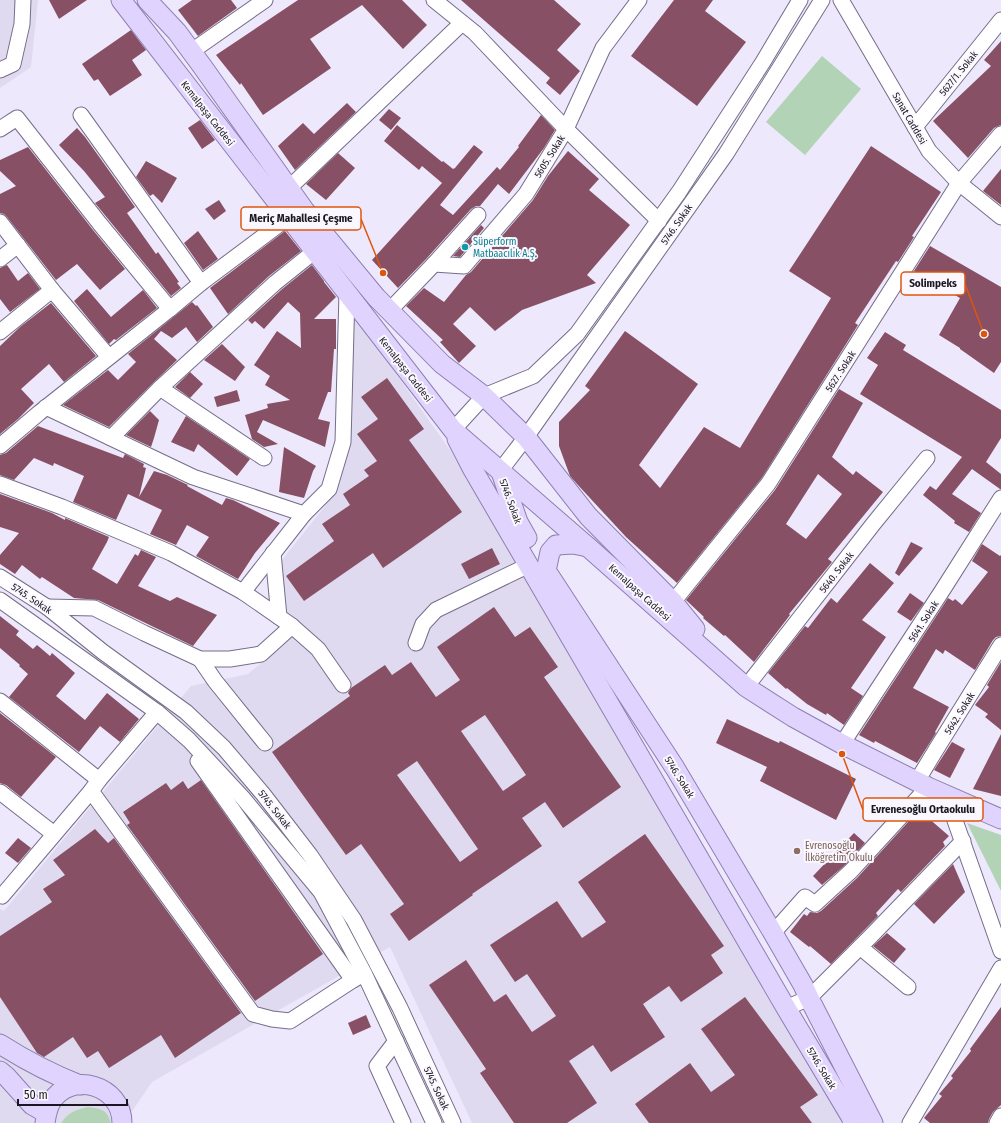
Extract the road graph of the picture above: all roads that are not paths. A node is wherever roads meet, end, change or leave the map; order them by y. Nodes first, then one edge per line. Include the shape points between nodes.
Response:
1 (23, 0) edge
2 (121, 0) edge
3 (147, 0) edge
4 (265, 0) edge
5 (434, 0) edge
6 (639, 0) edge
7 (800, 0) edge
8 (822, 0) edge
9 (841, 0) edge
10 (1001, 20) edge
11 (462, 23) junction
12 (192, 51) junction
13 (0, 70) edge
14 (81, 115) dead end
15 (915, 127) junction
16 (0, 129) edge
17 (566, 129) junction
18 (1001, 134) edge
19 (959, 183) junction
20 (289, 188) junction
21 (478, 215) dead end
22 (289, 216) junction
23 (1001, 217) edge
24 (659, 221) junction
25 (0, 222) edge
26 (18, 245) junction
27 (315, 251) junction
28 (0, 259) edge
29 (434, 264) junction
30 (200, 283) junction
31 (52, 290) junction
32 (347, 292) junction
33 (170, 309) junction
34 (389, 311) junction
35 (0, 332) edge
36 (109, 357) junction
37 (160, 388) junction
38 (484, 396) junction
39 (46, 407) junction
40 (453, 430) junction
41 (111, 438) junction
42 (526, 438) junction
43 (0, 446) edge
44 (264, 458) dead end
45 (927, 458) dead end
46 (500, 471) junction
47 (0, 484) edge
48 (1001, 498) edge
49 (304, 514) junction
50 (588, 547) junction
51 (273, 553) junction
52 (538, 568) junction
53 (0, 577) edge
54 (243, 592) junction
55 (672, 602) junction
56 (1, 603) edge
57 (47, 607) junction
58 (278, 617) junction
59 (292, 626) junction
60 (416, 643) dead end
61 (1001, 645) edge
62 (200, 659) junction
63 (343, 685) dead end
64 (746, 687) junction
65 (0, 701) edge
66 (156, 712) junction
67 (189, 740) junction
68 (265, 743) dead end
69 (842, 744) junction
70 (923, 784) junction
71 (95, 786) junction
72 (0, 792) edge
73 (946, 795) junction
74 (1001, 818) edge
75 (54, 834) junction
76 (963, 842) junction
77 (0, 895) edge
78 (773, 933) junction
79 (860, 947) junction
80 (1001, 951) edge
81 (1001, 968) edge
82 (359, 977) junction
83 (908, 987) dead end
84 (808, 998) junction
85 (786, 1008) junction
86 (396, 1041) junction
87 (0, 1044) edge
88 (0, 1071) edge
89 (80, 1085) junction
90 (118, 1105) junction
91 (1001, 1116) edge
92 (46, 1118) edge
93 (122, 1123) edge
94 (137, 1123) edge
95 (403, 1123) edge
96 (434, 1123) edge
97 (453, 1123) edge
98 (853, 1123) edge
99 (872, 1123) edge
100 (910, 1123) edge
101 (997, 1123) edge

1 - 13 street via 22,24 13,64
2 - 22 main road, Kemalpaşa Caddesi
3 - 12 main road, Kemalpaşa Caddesi
4 - 12 street
5 - 11 street, 5605. Sokak
6 - 17 street via 603,48
7 - 24 street via 763,62
8 - 42 street, 5746. Sokak via 726,154
9 - 15 street, Sanat Caddesi
10 - 15 street, 5627/1. Sokak
11 - 17 street, 5605. Sokak via 475,33
11 - 20 street
12 - 20 main road, Kemalpaşa Caddesi
14 - 30 street
15 - 19 street, Sanat Caddesi via 929,152
16 - 33 street via 17,118
17 - 24 street
17 - 29 street, 5605. Sokak via 526,194 464,266
18 - 19 street, 5627. Sokak
19 - 23 street, Sanat Caddesi
19 - 55 street, 5627. Sokak via 768,484
20 - 34 main road, Kemalpaşa Caddesi
21 - 29 street
22 - 27 main road, Kemalpaşa Caddesi
22 - 30 street
24 - 38 street via 577,334 533,376
25 - 26 street
26 - 28 street
26 - 31 street
27 - 32 main road, Kemalpaşa Caddesi
27 - 37 street via 275,283
29 - 34 street
30 - 33 street
31 - 35 street
31 - 36 street
32 - 40 main road, Kemalpaşa Caddesi
32 - 49 street via 343,442 329,489
33 - 36 street
34 - 38 main road, Kemalpaşa Caddesi via 442,364
36 - 39 street
37 - 41 street
37 - 44 street
38 - 40 street
38 - 42 main road, Kemalpaşa Caddesi
39 - 41 street
39 - 43 street
40 - 46 main road, Kemalpaşa Caddesi
40 - 52 main road, 5746. Sokak via 472,468
41 - 49 street via 193,477
42 - 46 street, 5746. Sokak
42 - 55 main road, Kemalpaşa Caddesi via 588,516
45 - 64 street, 5640. Sokak
46 - 50 main road, Kemalpaşa Caddesi
46 - 52 main road, 5746. Sokak
47 - 54 street via 172,553
48 - 69 street, 5641. Sokak
49 - 51 street
50 - 52 main road via 573,544 556,545
50 - 64 main road, Kemalpaşa Caddesi
51 - 54 street
51 - 58 street
52 - 60 street via 436,610 423,624
52 - 78 main road, 5746. Sokak via 675,768
52 - 85 main road, 5746. Sokak
53 - 57 street, 5745. Sokak
54 - 58 street
55 - 64 main road, Kemalpaşa Caddesi
56 - 66 street, 5745. Sokak
57 - 62 street via 94,608
57 - 97 street, 5745. Sokak via 103,652 186,712 224,748 263,794 310,855 354,920 400,1008
58 - 59 street
59 - 62 street via 261,654 230,659
59 - 63 street via 318,649
61 - 70 street, 5642. Sokak via 937,748
62 - 68 street
64 - 69 main road, Kemalpaşa Caddesi
65 - 71 street
66 - 67 street, 5745. Sokak
66 - 71 street
67 - 82 street via 190,750
67 - 82 street, 5745. Sokak via 242,797 321,892
69 - 70 main road, Kemalpaşa Caddesi
70 - 73 main road, Kemalpaşa Caddesi
70 - 78 street, 5642. Sokak via 851,871 815,904 805,897
71 - 75 street
71 - 82 street via 253,1014 290,1021
72 - 75 street
73 - 74 main road, Kemalpaşa Caddesi
73 - 76 street
75 - 77 street via 2,896
76 - 79 street
76 - 80 street
78 - 84 main road, 5746. Sokak
79 - 83 street
79 - 84 street
81 - 100 street
82 - 86 street, 5745. Sokak
84 - 85 street
84 - 99 main road, 5746. Sokak
85 - 98 main road, 5746. Sokak
86 - 95 street via 377,1066
86 - 96 street, 5745. Sokak
87 - 89 main road via 58,1076
88 - 92 main road
89 - 90 main road via 102,1089
89 - 92 main road via 58,1094 51,1102
90 - 93 main road
90 - 94 main road
91 - 101 street

